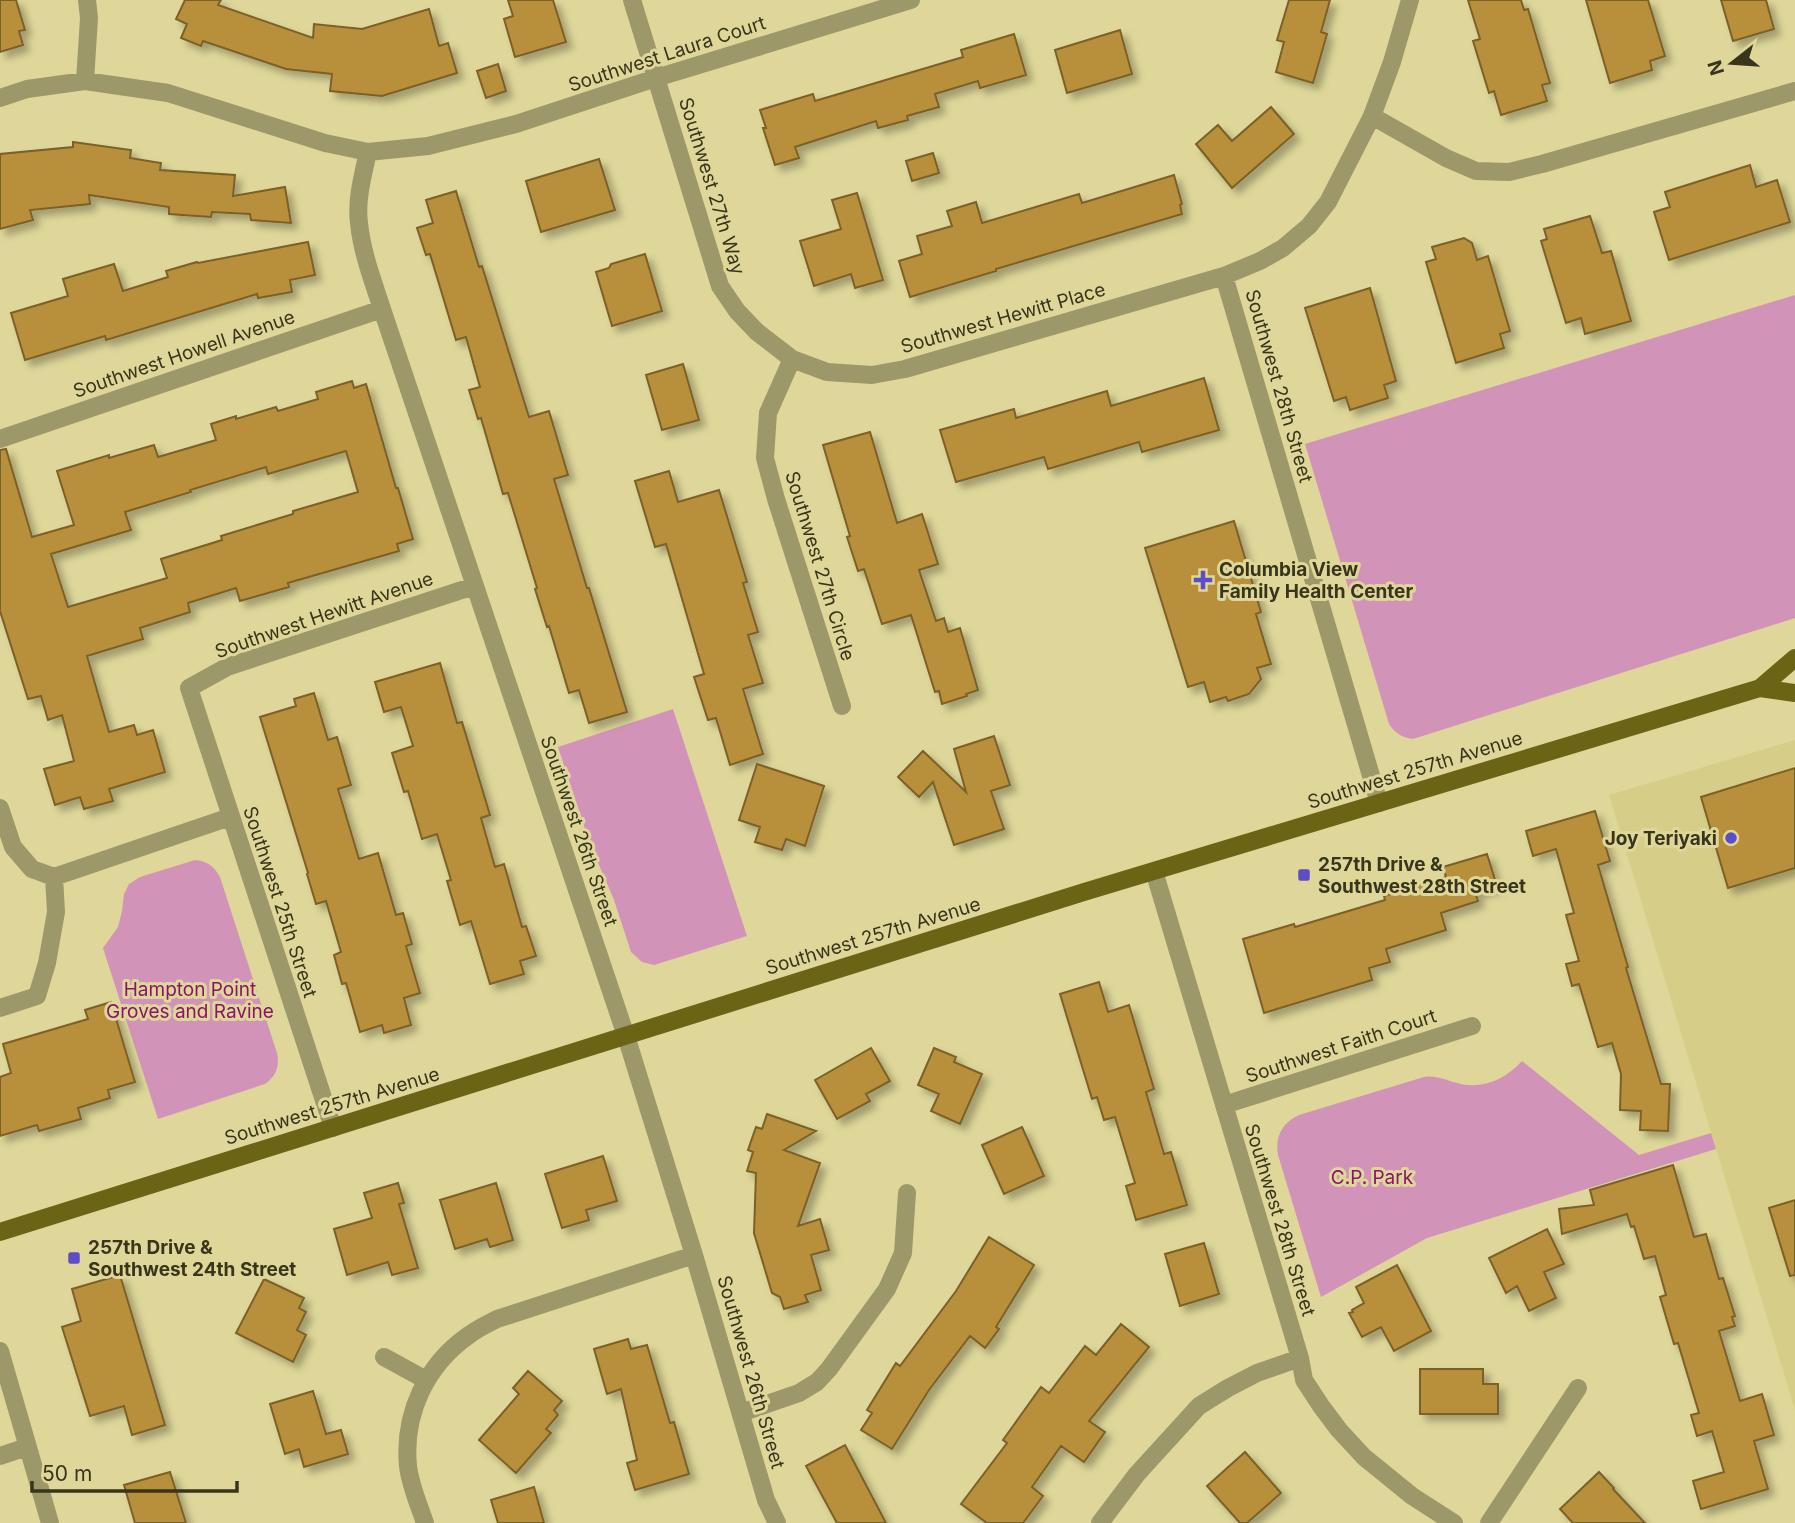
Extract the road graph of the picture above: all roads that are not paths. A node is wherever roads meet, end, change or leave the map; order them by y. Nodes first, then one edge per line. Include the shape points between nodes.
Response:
1 (87, 0) edge
2 (632, 0) edge
3 (911, 0) edge
4 (1410, 0) edge
5 (656, 78) junction
6 (85, 81) junction
7 (1795, 91) edge
8 (0, 98) edge
9 (1371, 116) junction
10 (368, 152) junction
11 (1224, 276) junction
12 (382, 309) junction
13 (792, 359) junction
14 (0, 439) edge
15 (474, 586) junction
16 (1795, 658) edge
17 (189, 688) joint
18 (1760, 688) junction
19 (1795, 693) edge
20 (842, 706) dead end
21 (1379, 803) junction
22 (0, 808) edge
23 (230, 817) junction
24 (1154, 871) junction
25 (54, 877) junction
26 (0, 1008) edge
27 (1472, 1026) dead end
28 (626, 1036) junction
29 (1224, 1105) junction
30 (333, 1128) junction
31 (907, 1193) dead end
32 (0, 1232) edge
33 (694, 1255) junction
34 (0, 1351) edge
35 (384, 1357) dead end
36 (1300, 1358) junction
37 (426, 1380) junction
38 (1578, 1388) dead end
39 (741, 1413) junction
40 (27, 1447) junction
41 (0, 1456) edge
42 (50, 1523) edge
43 (425, 1523) edge
44 (777, 1523) edge
45 (1100, 1523) edge
46 (1454, 1523) edge
47 (1489, 1523) edge

1 - 6 street
2 - 5 street, Southwest 27th Way
3 - 5 street, Southwest Laura Court
4 - 9 street, Southwest 28th Street
5 - 10 street, Southwest Laura Court via 516,124 428,146
5 - 13 street, Southwest 27th Way via 720,286 757,332
6 - 8 street, Southwest Laura Court via 27,89
6 - 10 street, Southwest Laura Court via 168,93 325,143
7 - 9 street via 1509,172 1476,171 1446,159
9 - 11 street, Southwest 28th Street via 1328,202 1309,226 1283,248
10 - 12 street, Southwest 26th Street via 358,221
11 - 13 street, Southwest Hewitt Place via 905,369 872,375 827,372
11 - 21 street, Southwest 28th Street
12 - 14 street, Southwest Howell Avenue
12 - 15 street, Southwest 26th Street
13 - 20 street, Southwest 27th Circle via 768,413 765,458
15 - 17 street, Southwest Hewitt Avenue via 227,667
15 - 28 street, Southwest 26th Street
16 - 18 main road, Southwest 257th Avenue
17 - 23 street, Southwest 25th Street
18 - 19 main road, Southwest 257th Avenue
18 - 21 main road, Southwest 257th Avenue
21 - 24 main road, Southwest 257th Avenue
22 - 25 street via 12,847 32,869
23 - 25 street
23 - 30 street, Southwest 25th Street
24 - 28 main road, Southwest 257th Avenue
24 - 29 street, Southwest 28th Street
25 - 26 street via 56,912 37,996
27 - 29 street, Southwest Faith Court
28 - 30 main road, Southwest 257th Avenue
28 - 33 street, Southwest 26th Street
29 - 36 street, Southwest 28th Street
30 - 32 main road, Southwest 257th Avenue
31 - 39 street via 902,1253 887,1289 829,1369 799,1393
33 - 37 street via 497,1319 446,1354
33 - 39 street, Southwest 26th Street
34 - 40 street
35 - 37 street
36 - 45 street via 1257,1373 1199,1406
36 - 46 street, Southwest 28th Street via 1304,1380 1364,1457
37 - 43 street via 408,1438 408,1468
38 - 47 street
39 - 44 street, Southwest 26th Street
40 - 41 street
40 - 42 street

